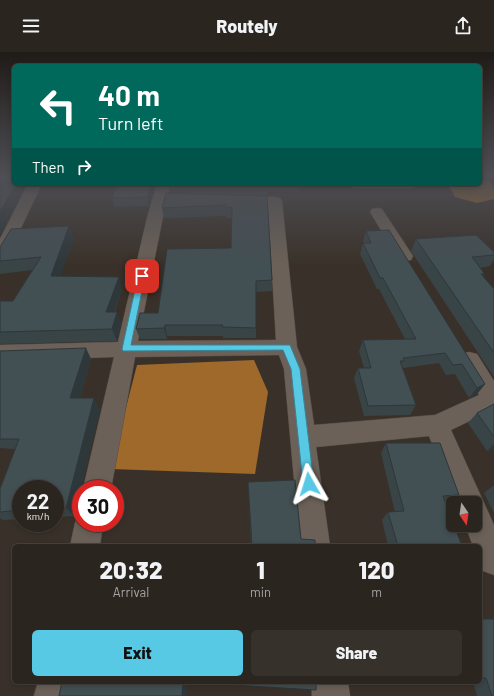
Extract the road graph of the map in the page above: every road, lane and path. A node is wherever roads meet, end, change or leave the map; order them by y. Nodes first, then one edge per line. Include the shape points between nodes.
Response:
1 (24, 206) edge
2 (158, 206) edge
3 (275, 206) edge
4 (377, 212) dead end
5 (0, 255) edge
6 (414, 272) edge
7 (460, 345) edge
8 (286, 347) junction
9 (126, 349) junction
10 (0, 353) edge
11 (493, 398) edge
12 (437, 425) junction
13 (304, 438) junction
14 (99, 480) edge
15 (467, 496) edge
16 (88, 532) edge
17 (482, 532) edge
18 (85, 544) edge
19 (315, 544) edge
20 (494, 560) edge
21 (56, 684) edge
22 (330, 684) edge
23 (53, 696) edge
24 (331, 696) edge

1 - 5 street
2 - 9 street
3 - 8 street
4 - 6 street
7 - 11 street
8 - 9 street
8 - 13 street via 295,369
9 - 10 street
9 - 14 street
11 - 12 street
12 - 13 street
12 - 15 street
13 - 19 street
16 - 18 street
17 - 20 street
21 - 23 street
22 - 24 street

